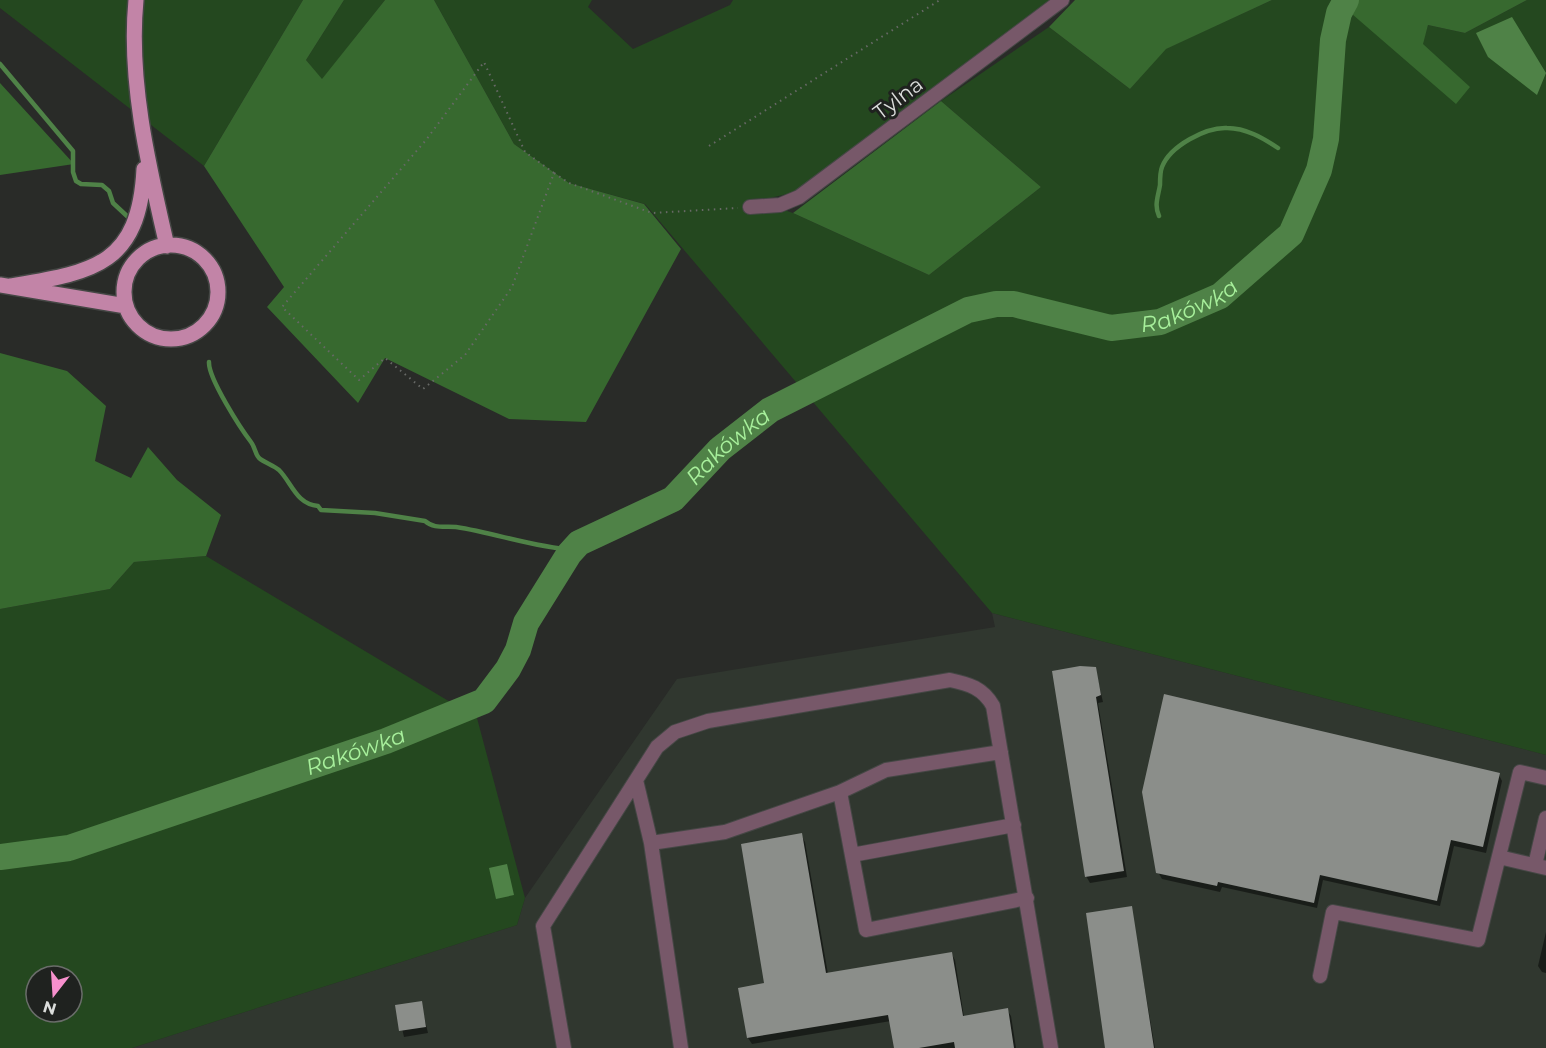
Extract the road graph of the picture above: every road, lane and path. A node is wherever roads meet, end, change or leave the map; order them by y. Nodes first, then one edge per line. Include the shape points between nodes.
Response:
1 (136, 0) edge
2 (940, 0) edge
3 (1062, 0) edge
4 (709, 146) dead end
5 (145, 148) junction
6 (554, 173) junction
7 (750, 207) joint
8 (167, 246) junction
9 (5, 285) edge
10 (126, 306) junction
11 (1001, 752) junction
12 (1546, 778) edge
13 (636, 780) junction
14 (840, 792) junction
15 (1546, 818) edge
16 (1014, 825) junction
17 (651, 843) junction
18 (852, 855) junction
19 (1499, 857) junction
20 (1541, 866) edge
21 (1027, 898) junction
22 (1320, 976) dead end
23 (564, 1048) edge
24 (681, 1048) edge
25 (1051, 1048) edge

1 - 5 main road via 136,59
2 - 4 path
3 - 7 street, Tylna via 799,197 780,205
5 - 8 main road
5 - 9 main road via 138,211 128,237 112,257 83,272
6 - 6 path via 512,287 465,355 423,389 385,358 359,380 282,307 426,140 484,62 525,152
6 - 7 path via 568,183 652,213
8 - 10 main road via 147,252 132,266 124,292
8 - 10 main road via 195,252 206,261 217,287 212,315 187,336 166,339 145,332
9 - 10 main road
11 - 13 street via 993,706 987,695 970,684 950,680 708,721 675,732 657,747
11 - 14 street via 886,770
11 - 16 street
12 - 19 street via 1520,772
13 - 17 street
13 - 23 street via 543,926
14 - 17 street via 725,832
14 - 18 street
15 - 20 street
16 - 18 street
16 - 21 street
17 - 24 street
18 - 21 street via 866,930
19 - 20 street
19 - 22 street via 1478,940 1333,912
21 - 25 street

